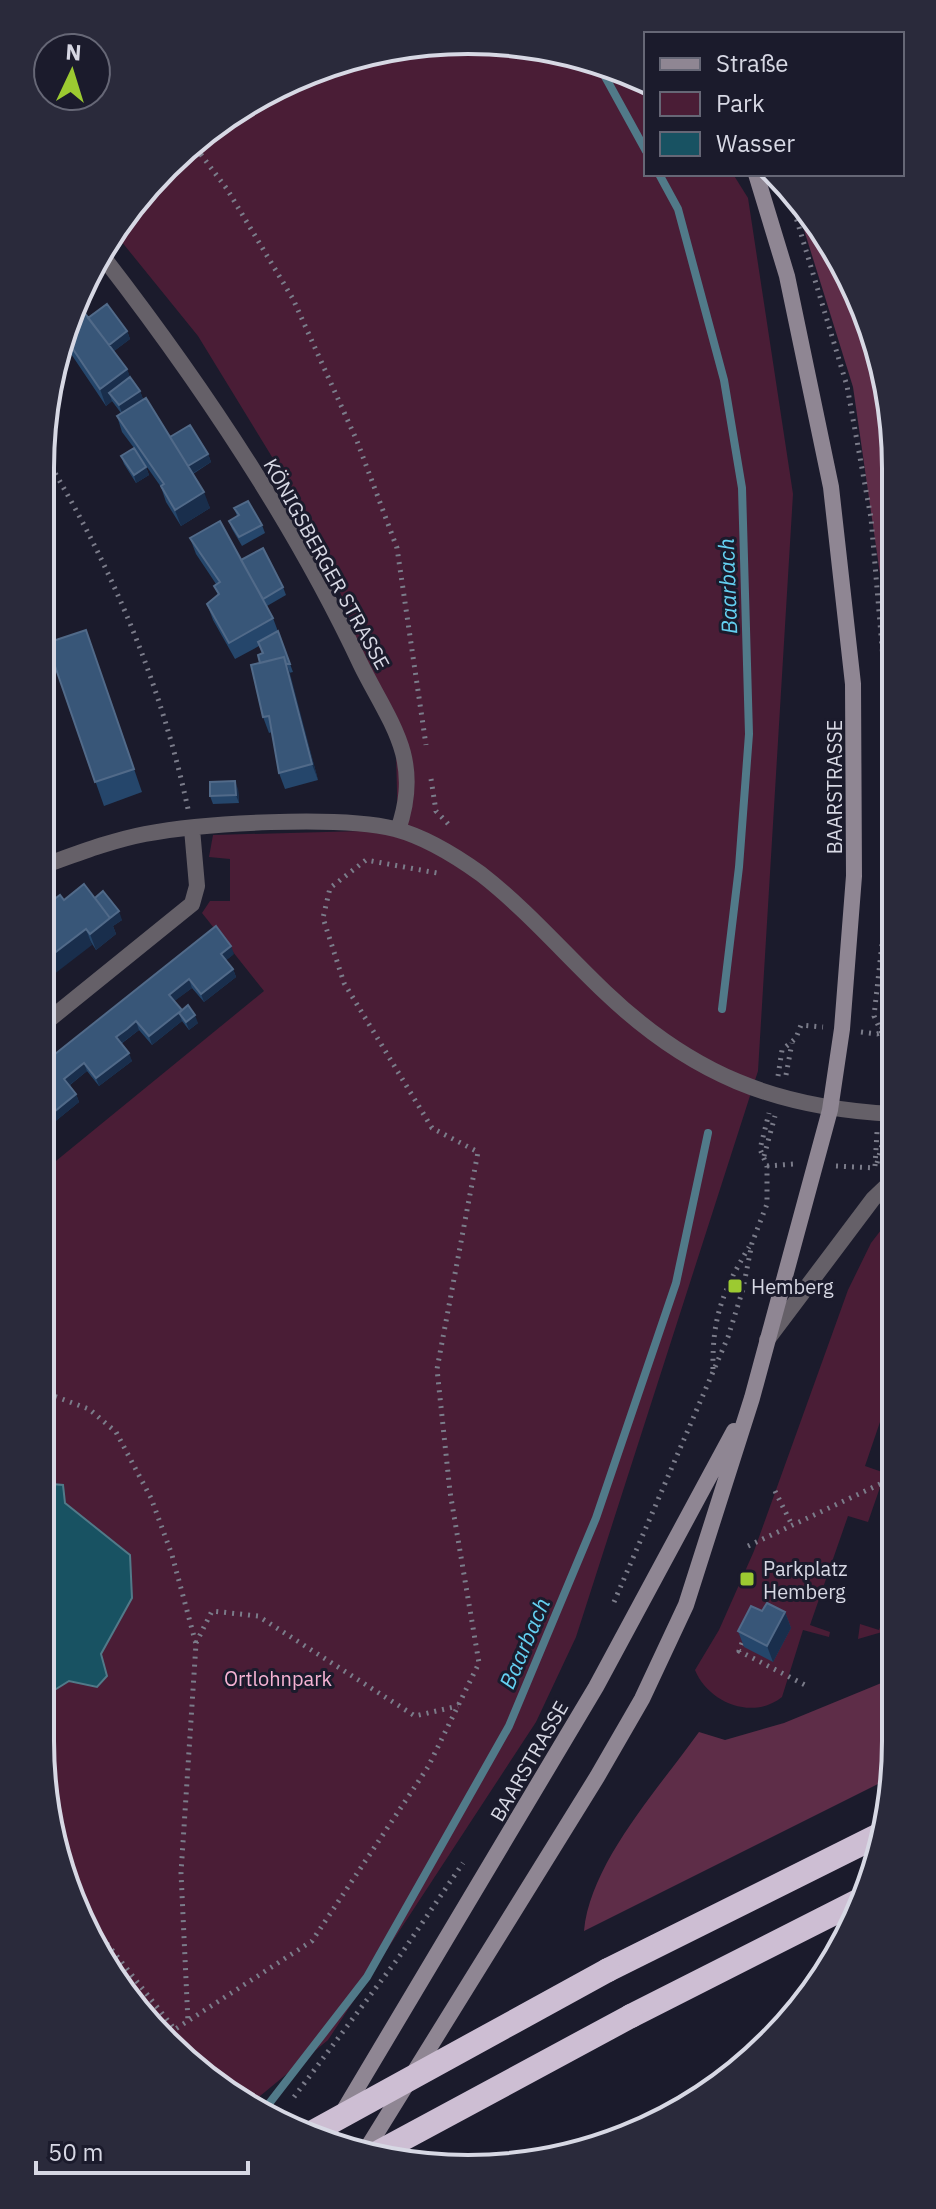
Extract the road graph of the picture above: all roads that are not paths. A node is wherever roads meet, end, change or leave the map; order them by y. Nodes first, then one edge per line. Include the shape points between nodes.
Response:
1 (757, 176) edge
2 (108, 263) edge
3 (192, 829) junction
4 (398, 830) junction
5 (54, 863) edge
6 (54, 1016) edge
7 (830, 1110) junction
8 (882, 1113) edge
9 (882, 1185) edge
10 (766, 1342) junction
11 (752, 1398) junction
12 (870, 1839) edge
13 (847, 1907) edge
14 (321, 2127) edge
15 (331, 2132) edge
16 (370, 2143) edge
17 (388, 2147) edge

1 - 7 main road, BAARSTRASSE via 787,276 831,487 853,684 854,876
2 - 4 street, KÖNIGSBERGER STRASSE via 160,330 274,501 346,632 403,752 408,801
3 - 4 street via 330,823
3 - 5 street via 145,834
3 - 6 street via 197,886 192,904
4 - 7 street via 454,855 481,874 659,1039 712,1072 758,1092
7 - 8 street
7 - 10 main road, BAARSTRASSE
9 - 10 street
10 - 11 main road, BAARSTRASSE
11 - 15 main road, BAARSTRASSE via 596,1687
11 - 16 main road, BAARSTRASSE via 686,1605 642,1699
12 - 14 highway, bridge via 608,1970
13 - 17 highway, bridge

